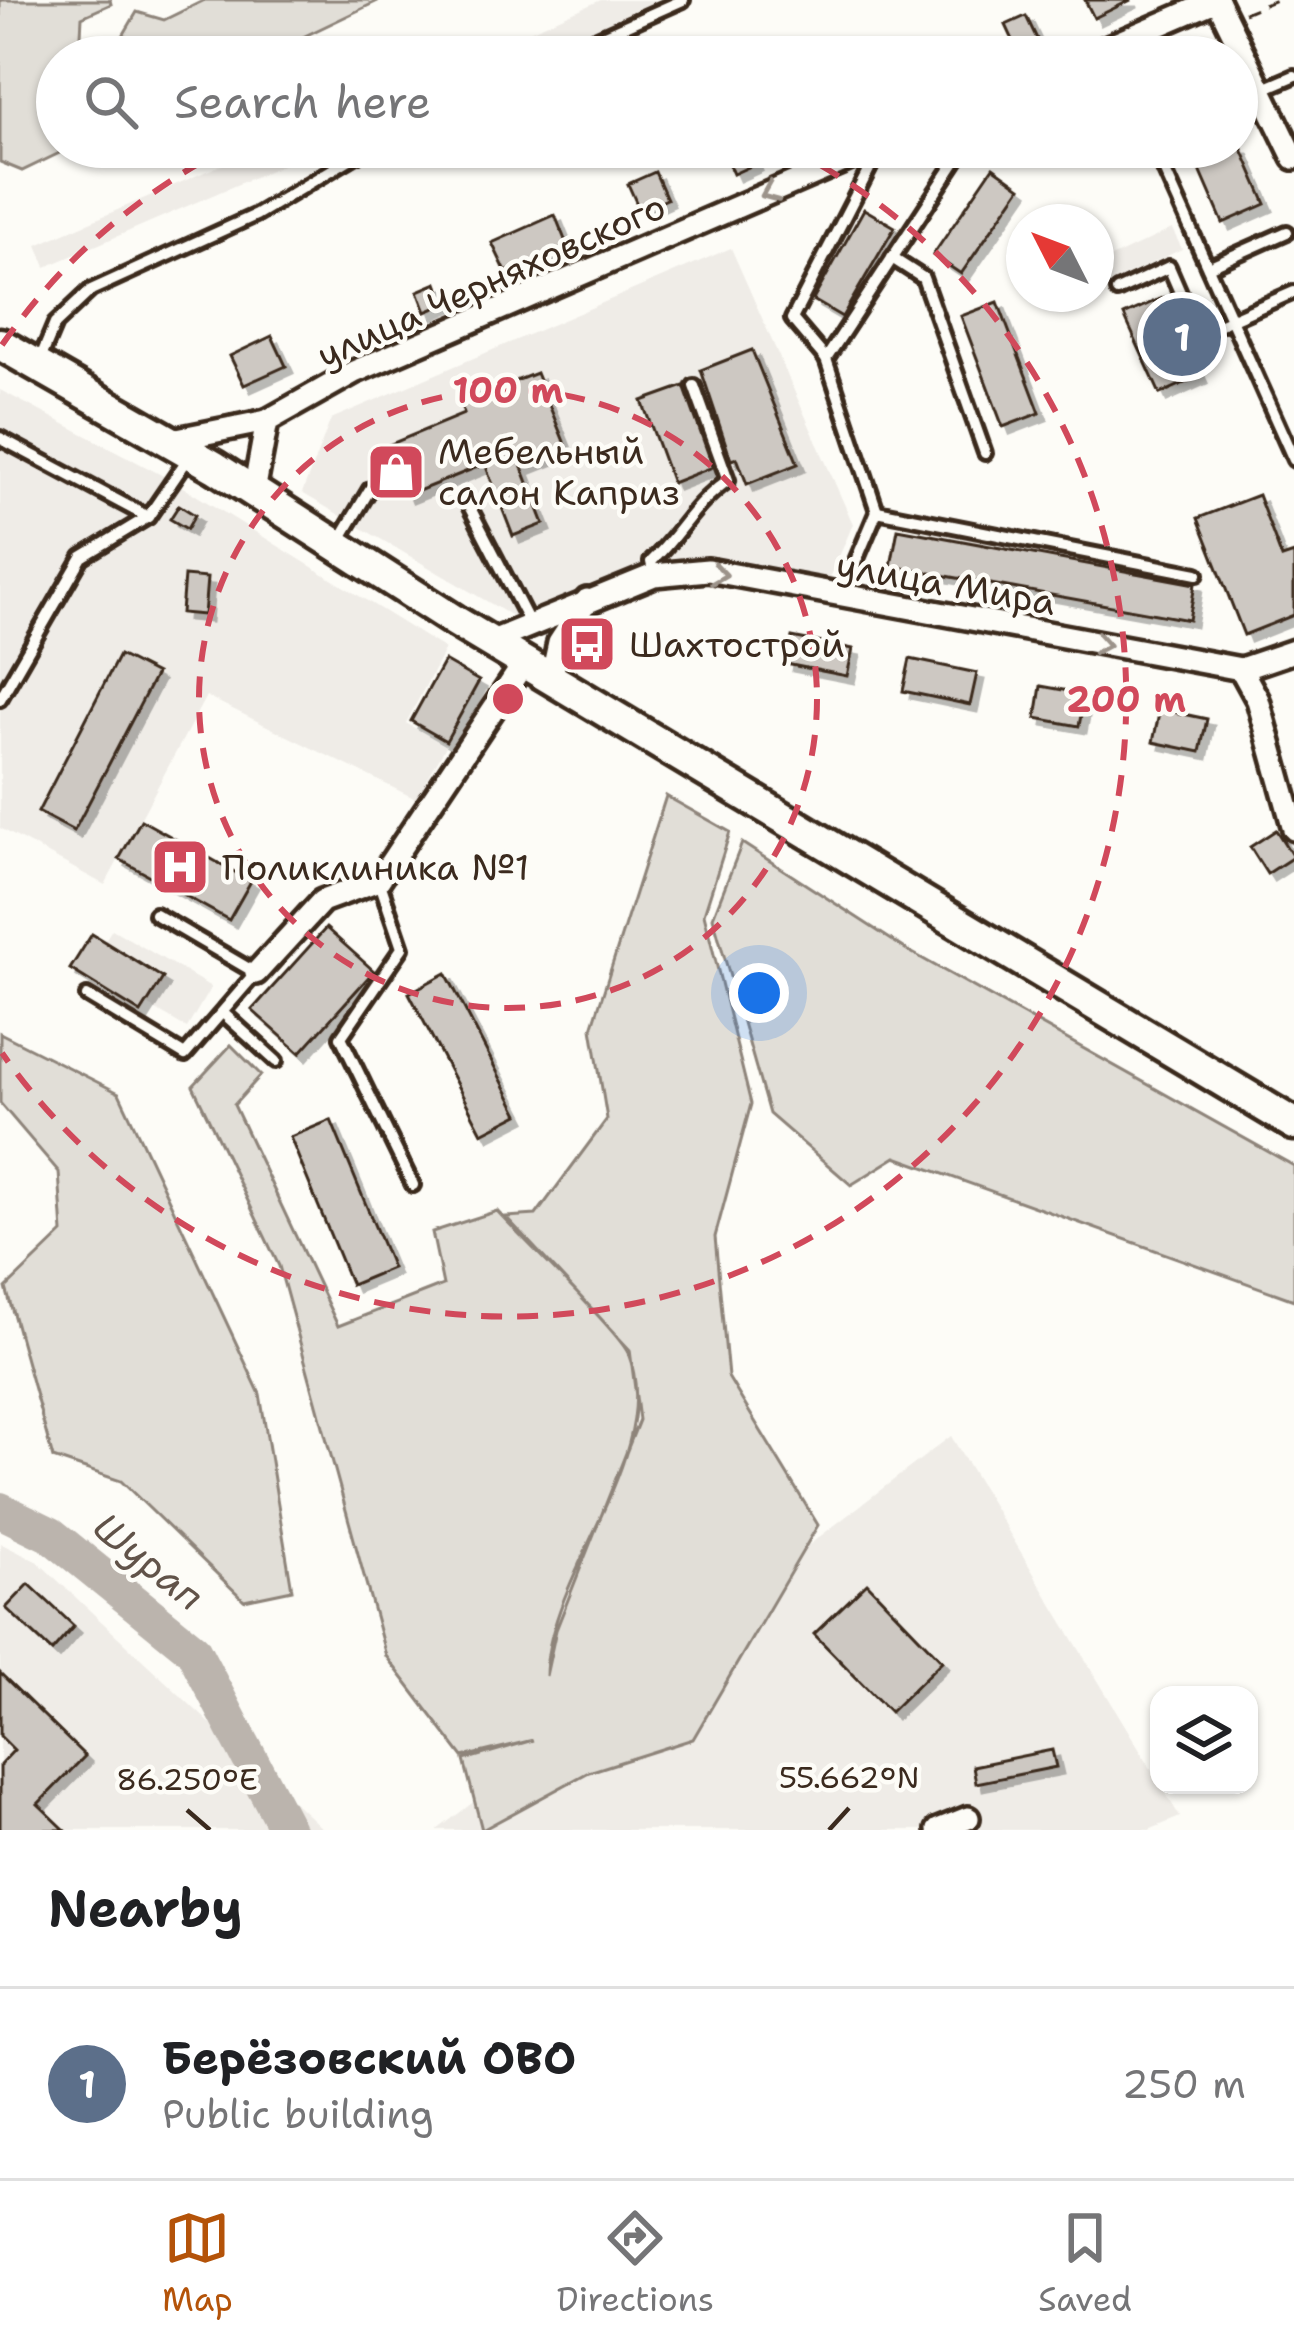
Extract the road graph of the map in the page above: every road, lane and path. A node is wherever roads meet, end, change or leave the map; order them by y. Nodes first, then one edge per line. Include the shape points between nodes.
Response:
1 (683, 0) edge
2 (1217, 0) edge
3 (602, 36) edge
4 (1134, 36) edge
5 (1235, 36) edge
6 (1294, 76) edge
7 (1258, 84) edge
8 (1261, 90) junction
9 (1294, 158) edge
10 (335, 168) edge
11 (829, 168) edge
12 (868, 168) edge
13 (950, 168) edge
14 (1163, 168) edge
15 (1287, 232) dead end
16 (892, 258) junction
17 (1208, 267) junction
18 (1117, 291) dead end
19 (1294, 292) edge
20 (1231, 320) junction
21 (0, 344) edge
22 (826, 359) junction
23 (37, 367) junction
24 (694, 386) dead end
25 (267, 421) junction
26 (0, 438) edge
27 (179, 448) junction
28 (985, 453) dead end
29 (1294, 460) edge
30 (370, 489) dead end
31 (254, 492) junction
32 (469, 506) dead end
33 (877, 511) junction
34 (148, 517) junction
35 (337, 544) junction
36 (1197, 574) dead end
37 (654, 575) junction
38 (841, 598) junction
39 (587, 599) junction
40 (530, 624) junction
41 (490, 642) junction
42 (1294, 651) edge
43 (1241, 669) junction
44 (538, 672) junction
45 (0, 699) edge
46 (1294, 830) edge
47 (379, 880) junction
48 (155, 914) dead end
49 (256, 974) junction
50 (88, 996) dead end
51 (223, 1012) junction
52 (276, 1061) dead end
53 (1294, 1124) edge
54 (412, 1185) dead end
55 (968, 1818) dead end
56 (938, 1830) edge

1 - 3 lane
2 - 4 street
2 - 5 street
6 - 8 lane
7 - 8 street
8 - 9 street
10 - 23 lane via 256,215 92,290 55,324
11 -> 25 street, улица Черняховского via 354,372
12 - 22 lane via 792,320
13 - 16 lane
14 - 17 lane
15 - 17 lane
16 - 22 lane
16 - 28 lane via 923,278
17 - 20 lane
18 - 20 lane via 1169,267 1198,334
19 - 20 lane
20 - 29 lane
21 - 23 main road
22 - 33 lane
23 - 27 main road
24 - 37 lane via 728,480 690,508 676,538 651,562
25 - 27 street, улица Черняховского
25 - 31 street
26 - 34 lane
27 - 31 main road
27 - 34 lane
30 - 35 lane
31 - 35 main road
32 - 40 lane
33 - 36 lane
33 - 38 lane
34 - 45 lane via 82,557
35 - 41 main road
37 -> 38 street, улица Мира via 708,570
37 - 39 street, улица Мира
38 -> 43 street, улица Мира
39 - 40 street, улица Мира
39 - 44 street
40 - 41 street, улица Мира
41 - 44 main road
42 - 43 street, улица Мира
43 - 46 street via 1258,700
44 - 47 street
44 - 53 main road
47 - 49 street via 322,901
47 - 54 lane via 402,948 341,1037
48 - 49 lane
49 - 51 lane
50 - 51 lane via 185,1055
51 - 52 lane
55 - 56 street

